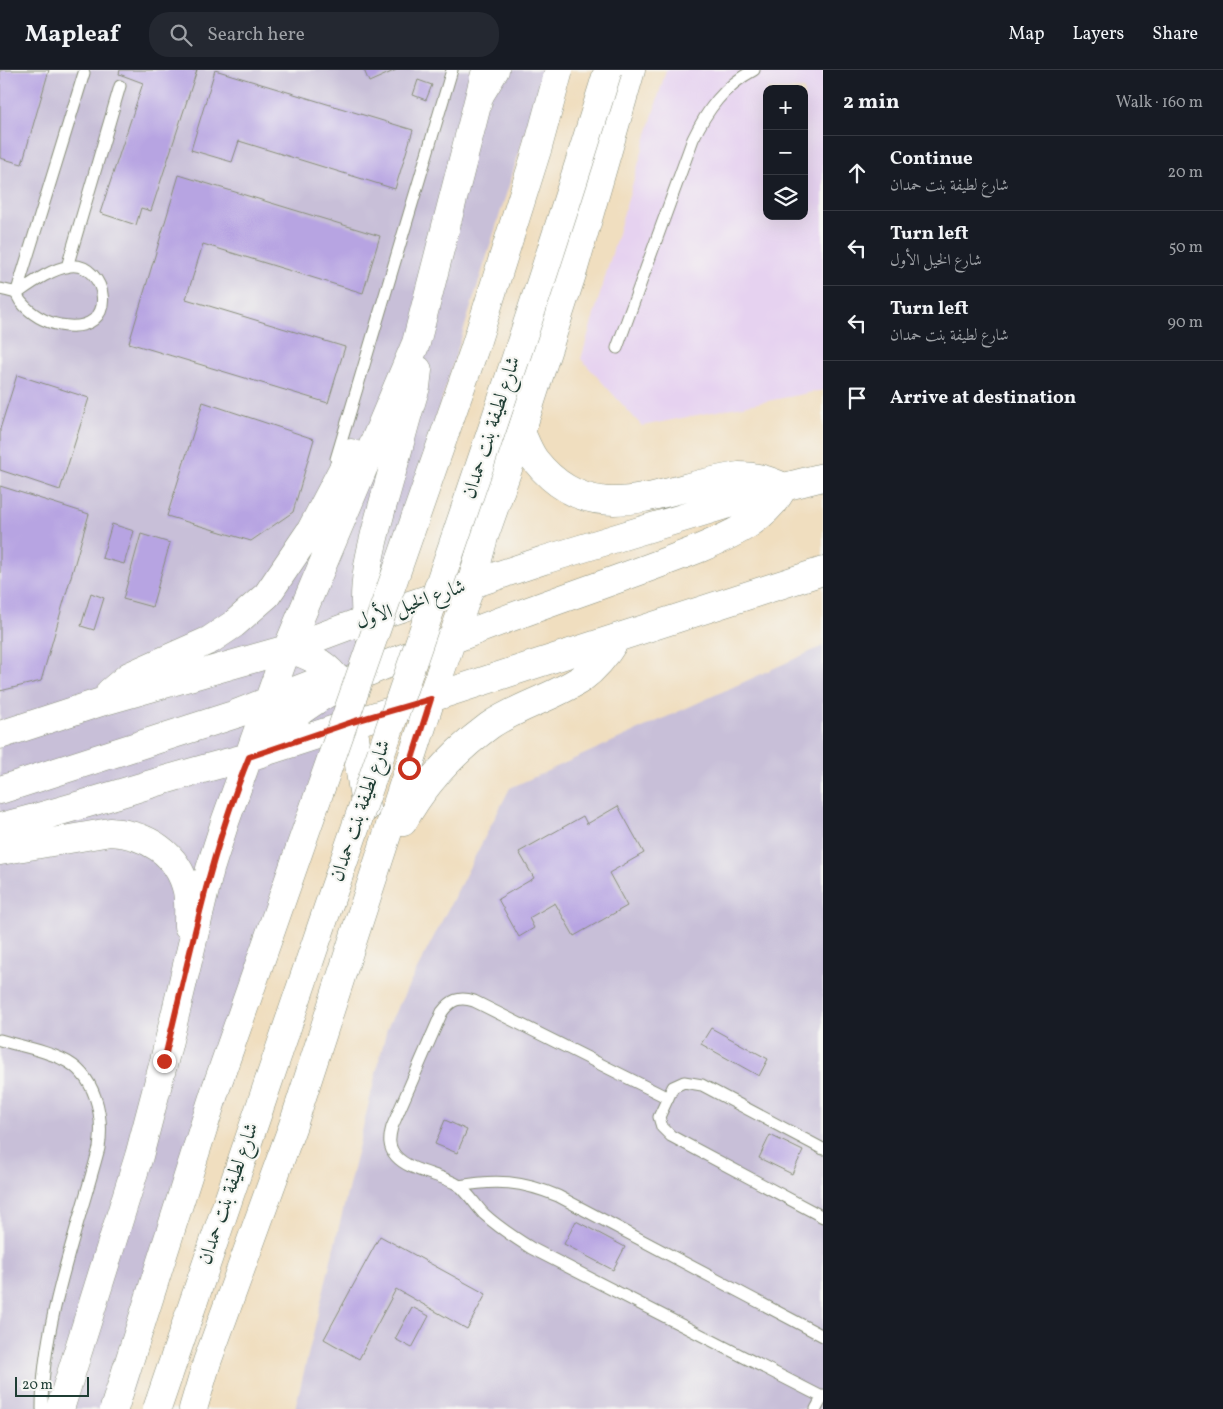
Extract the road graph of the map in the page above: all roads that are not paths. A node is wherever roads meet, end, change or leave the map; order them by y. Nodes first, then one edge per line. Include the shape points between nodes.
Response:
1 (452, 70) edge
2 (495, 70) edge
3 (560, 70) edge
4 (608, 70) edge
5 (631, 70) edge
6 (754, 70) edge
7 (84, 73) dead end
8 (484, 82) edge
9 (120, 86) dead end
10 (67, 267) junction
11 (0, 289) edge
12 (16, 294) junction
13 (416, 343) junction
14 (617, 348) dead end
15 (521, 432) junction
16 (823, 477) edge
17 (784, 487) junction
18 (328, 499) junction
19 (823, 571) edge
20 (470, 585) junction
21 (364, 620) junction
22 (452, 639) junction
23 (616, 639) junction
24 (287, 649) junction
25 (379, 661) junction
26 (338, 680) junction
27 (431, 699) junction
28 (101, 702) junction
29 (268, 702) junction
30 (352, 722) junction
31 (0, 735) edge
32 (249, 757) junction
33 (0, 790) edge
34 (0, 827) edge
35 (0, 850) edge
36 (376, 872) junction
37 (187, 966) junction
38 (0, 1040) edge
39 (668, 1098) junction
40 (823, 1149) edge
41 (459, 1186) junction
42 (823, 1217) edge
43 (823, 1336) edge
44 (823, 1396) edge
45 (42, 1409) edge
46 (60, 1409) edge
47 (114, 1409) edge
48 (157, 1409) edge
49 (193, 1409) edge
50 (816, 1409) edge

1 - 18 lane via 337,455
2 - 8 main road
3 - 47 main road, شارع لطيفة بنت حمدان, bridge via 474,350 216,1088
4 - 48 main road, شارع لطيفة بنت حمدان, bridge via 475,481
5 - 15 main road, شارع لطيفة بنت حمدان via 574,268
6 - 14 lane via 728,88 702,120
7 - 12 lane
8 - 13 main road
9 - 10 lane
10 - 12 lane
10 - 12 lane via 91,273 101,288 104,296 102,306 90,323 70,326 41,319
11 - 12 lane
13 - 18 main road via 388,373
13 - 21 main road via 416,387 373,543
13 - 24 main road
15 - 17 main road via 534,458 554,480 575,493 597,500 620,502 739,476 766,479
15 - 20 main road, شارع لطيفة بنت حمدان
16 - 17 main road, شارع الخيل الأول
17 - 20 main road, شارع الخيل الأول
17 - 22 main road via 765,512 724,537
18 - 28 main road via 267,595 210,640 129,676
19 - 23 main road
20 - 21 main road, شارع الخيل الأول
20 - 22 main road, شارع لطيفة بنت حمدان
20 - 25 main road
21 - 24 main road, شارع الخيل الأول
21 - 25 main road
22 - 25 main road
22 - 27 main road, شارع لطيفة بنت حمدان
23 - 27 main road
23 - 36 main road via 601,661 581,679 490,726 442,768 421,792
24 - 26 main road via 321,663
24 - 28 main road, شارع الخيل الأول
24 - 29 main road
25 - 26 main road
25 - 27 main road via 402,684
26 - 29 main road
26 - 30 main road via 349,703
26 - 32 main road
27 - 30 main road
27 - 36 main road, شارع لطيفة بنت حمدان
28 - 31 main road, شارع الخيل الأول
29 - 32 main road
29 - 33 main road
30 - 32 main road
30 - 36 main road
32 - 34 main road
32 - 37 main road via 210,869
35 - 37 main road via 110,832 148,841 168,856 183,878 189,904
36 - 49 main road, شارع لطيفة بنت حمدان via 293,1125
37 - 46 main road via 139,1156
38 - 45 lane via 51,1054 77,1069 96,1097 102,1131 53,1316
39 - 40 lane via 673,1087 684,1082 702,1084
39 - 41 lane via 474,1001 456,999 442,1012 389,1137 391,1148 404,1163
39 - 42 lane via 659,1117 662,1127 671,1136
41 - 43 lane via 499,1181 545,1190
41 - 44 lane via 499,1227 531,1248
44 - 50 lane

